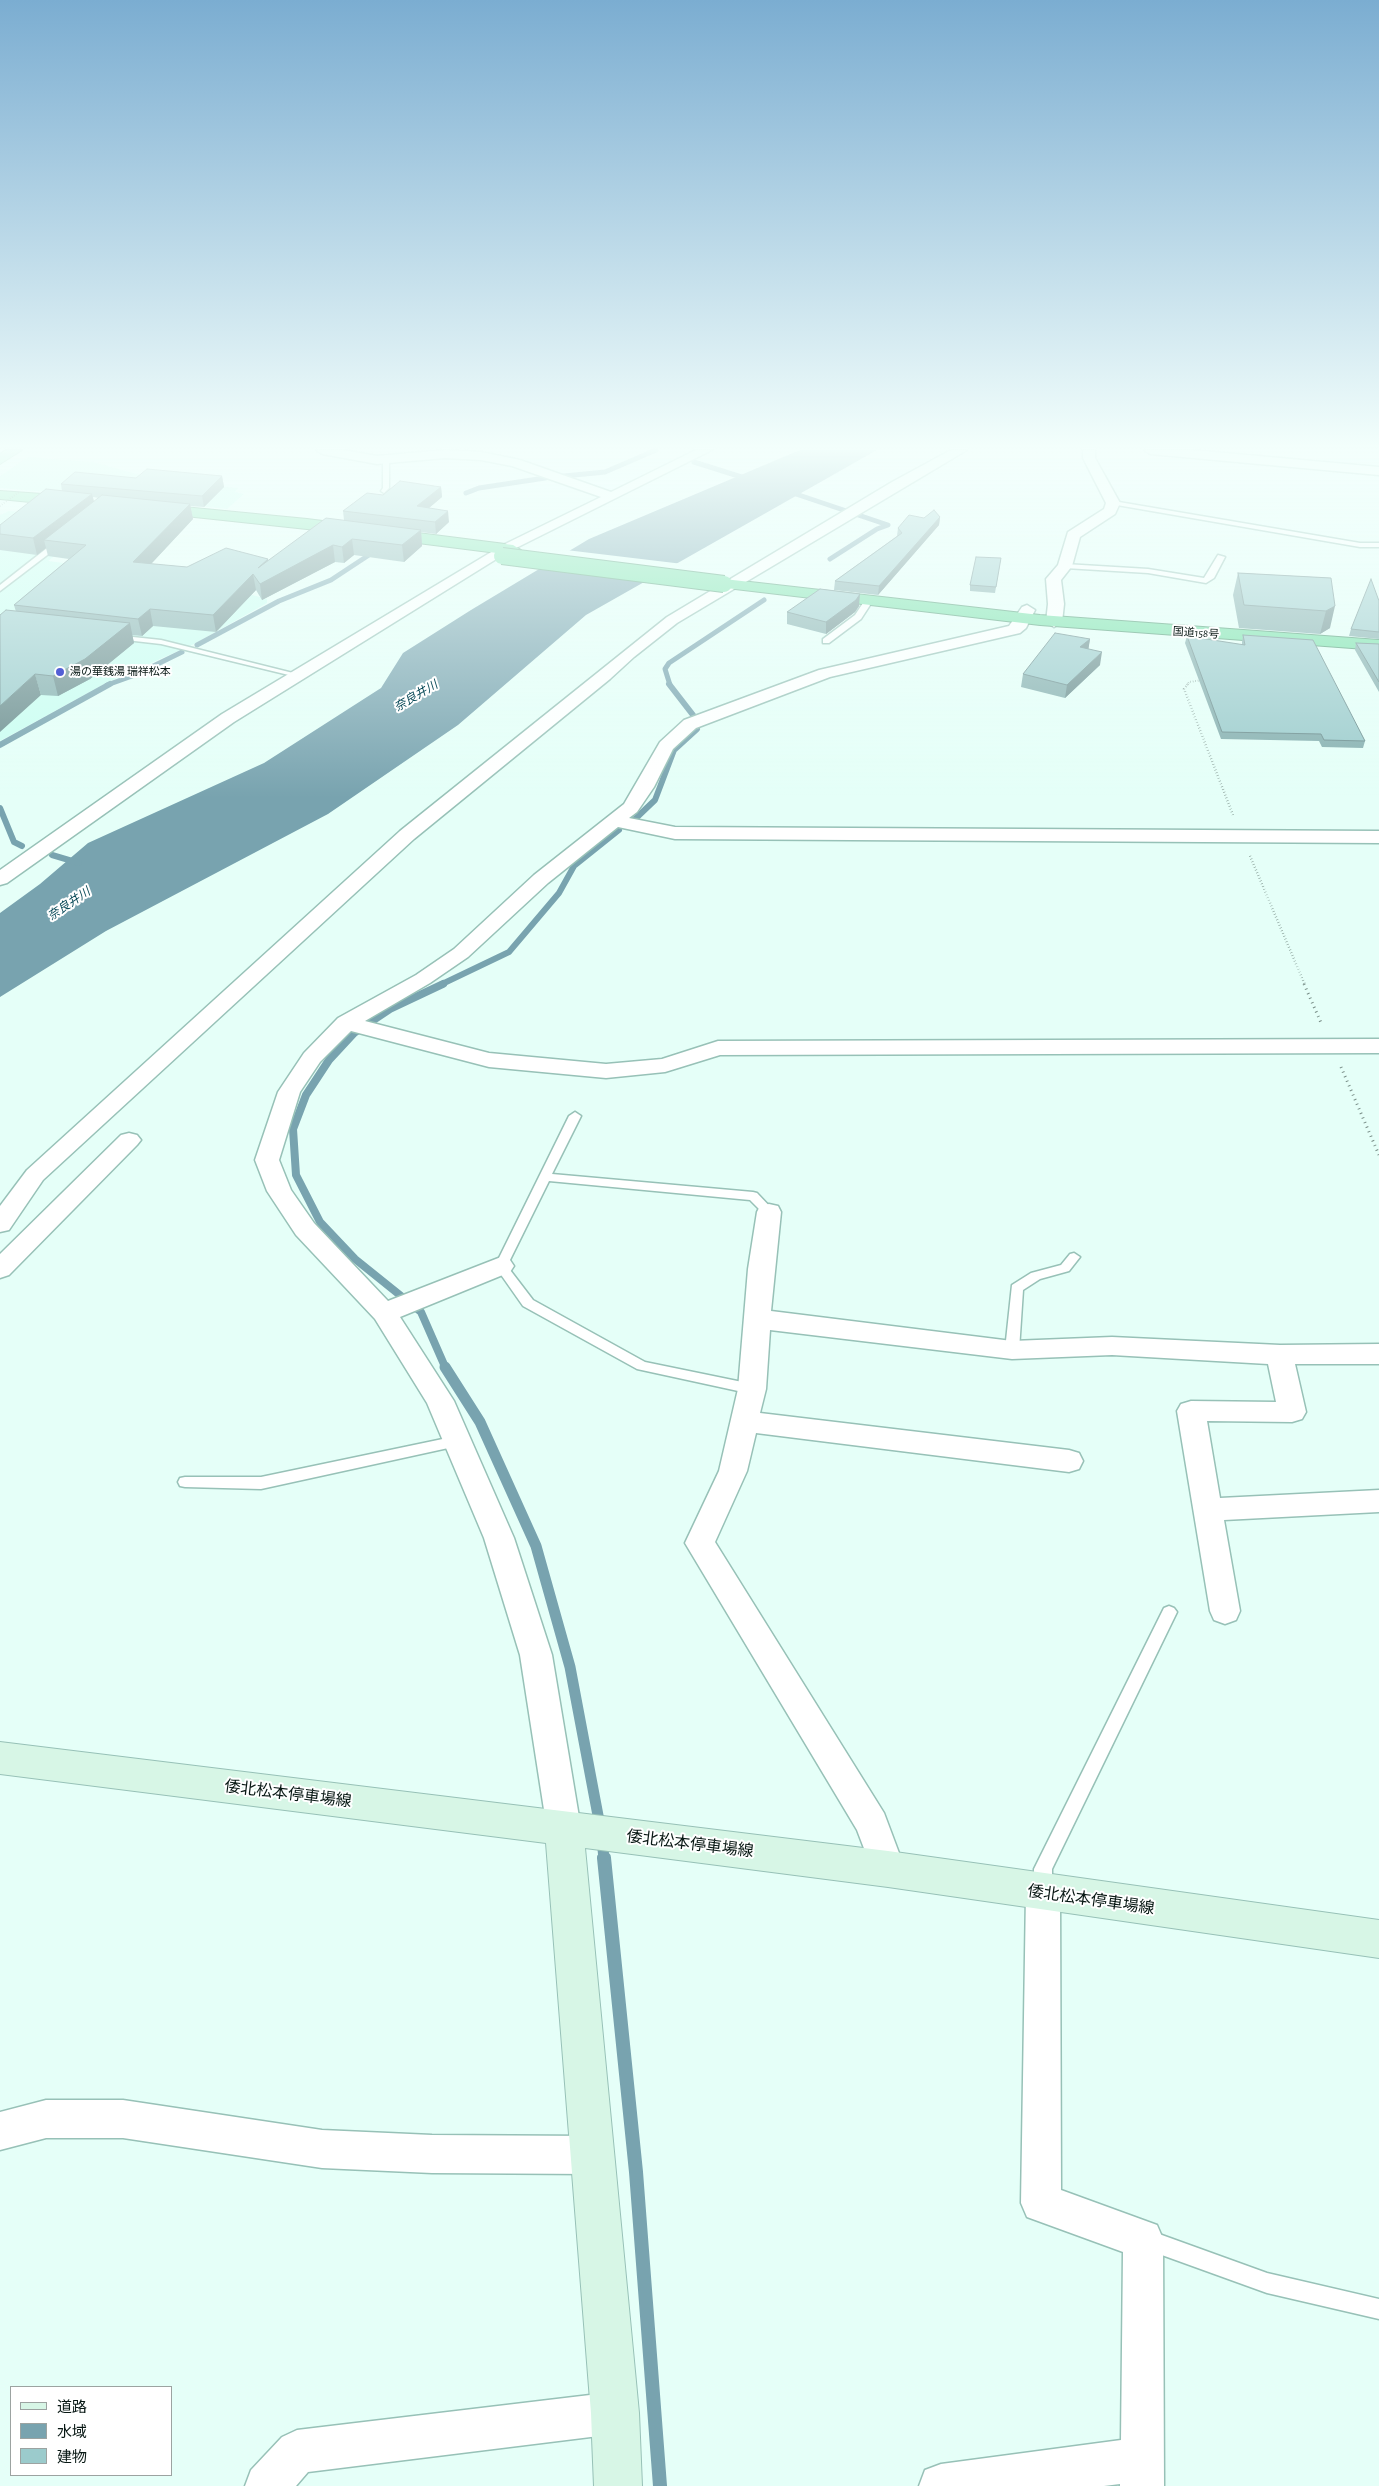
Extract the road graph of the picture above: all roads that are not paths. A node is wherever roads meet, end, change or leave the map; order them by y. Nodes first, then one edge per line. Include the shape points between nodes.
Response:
1 (29, 566) edge
2 (482, 566) edge
3 (633, 566) edge
4 (748, 566) edge
5 (1065, 566) joint
6 (1216, 566) edge
7 (732, 576) junction
8 (0, 589) edge
9 (868, 602) junction
10 (1025, 614) junction
11 (1055, 617) junction
12 (104, 636) edge
13 (1379, 638) edge
14 (826, 641) dead end
15 (1379, 645) edge
16 (297, 675) junction
17 (615, 821) junction
18 (1379, 837) edge
19 (0, 879) edge
20 (346, 1023) junction
21 (1379, 1046) edge
22 (575, 1116) dead end
23 (130, 1140) dead end
24 (546, 1177) junction
25 (769, 1212) joint
26 (0, 1224) edge
27 (1074, 1257) dead end
28 (502, 1266) junction
29 (0, 1269) edge
30 (384, 1313) junction
31 (758, 1319) junction
32 (1012, 1350) junction
33 (1379, 1354) edge
34 (1280, 1356) junction
35 (752, 1388) junction
36 (744, 1421) junction
37 (457, 1441) junction
38 (1069, 1460) dead end
39 (185, 1482) dead end
40 (1379, 1501) edge
41 (1208, 1510) junction
42 (1225, 1611) dead end
43 (1169, 1612) dead end
44 (2, 1763) edge
45 (589, 1832) junction
46 (888, 1869) junction
47 (1043, 1893) junction
48 (1379, 1939) edge
49 (0, 2131) edge
50 (591, 2156) junction
51 (1143, 2239) junction
52 (1379, 2309) edge
53 (615, 2414) junction
54 (1142, 2472) edge
55 (267, 2486) edge
56 (618, 2486) edge
57 (941, 2486) edge

1 - 8 lane
2 - 16 street
3 - 7 highway, 国道158号, bridge
4 - 7 street
5 - 6 lane via 1148,571 1206,581
5 - 11 street via 1053,579
7 - 9 highway, 国道158号
7 - 10 highway, 国道158号
7 - 26 street via 628,654 407,836 35,1175
9 - 10 highway, 国道158号
9 - 14 lane via 858,617
10 - 11 highway, 国道158号
10 - 17 street via 1014,630 825,673 690,724 666,746 631,808
11 - 13 highway, 国道158号
11 - 15 highway, 国道158号
12 - 16 lane via 161,642
16 - 19 street via 228,718
17 - 18 street via 675,833
17 - 20 street via 540,880 461,953
20 - 21 street via 489,1060 606,1071 665,1065 718,1048
20 - 30 street via 312,1058 289,1092 267,1160 279,1191 305,1229
22 - 24 lane
23 - 29 street
24 - 25 lane via 753,1196
24 - 28 lane
25 - 31 street via 760,1269
27 - 32 lane via 1065,1268 1036,1276 1017,1288
28 - 30 street
28 - 35 lane via 528,1303 642,1366
30 - 37 street via 440,1401
31 - 32 street
31 - 35 street
32 - 34 street via 1112,1346
33 - 34 street
34 - 41 street via 1292,1412 1191,1412
35 - 36 street
36 - 38 street
36 - 46 street via 733,1471 700,1544 872,1824
37 - 39 lane via 261,1483
37 - 45 street via 499,1538
40 - 41 street
41 - 42 street
43 - 47 lane via 1043,1869
44 - 45 main road, 倭北松本停車場線
45 - 46 main road, 倭北松本停車場線
45 - 50 main road
46 - 47 main road, 倭北松本停車場線
47 - 48 main road, 倭北松本停車場線
47 - 51 street via 1041,2203
49 - 50 street via 46,2119 123,2119 322,2149
50 - 53 main road
51 - 52 lane via 1267,2283
51 - 54 street
53 - 55 street via 297,2452
53 - 56 main road
54 - 57 street

